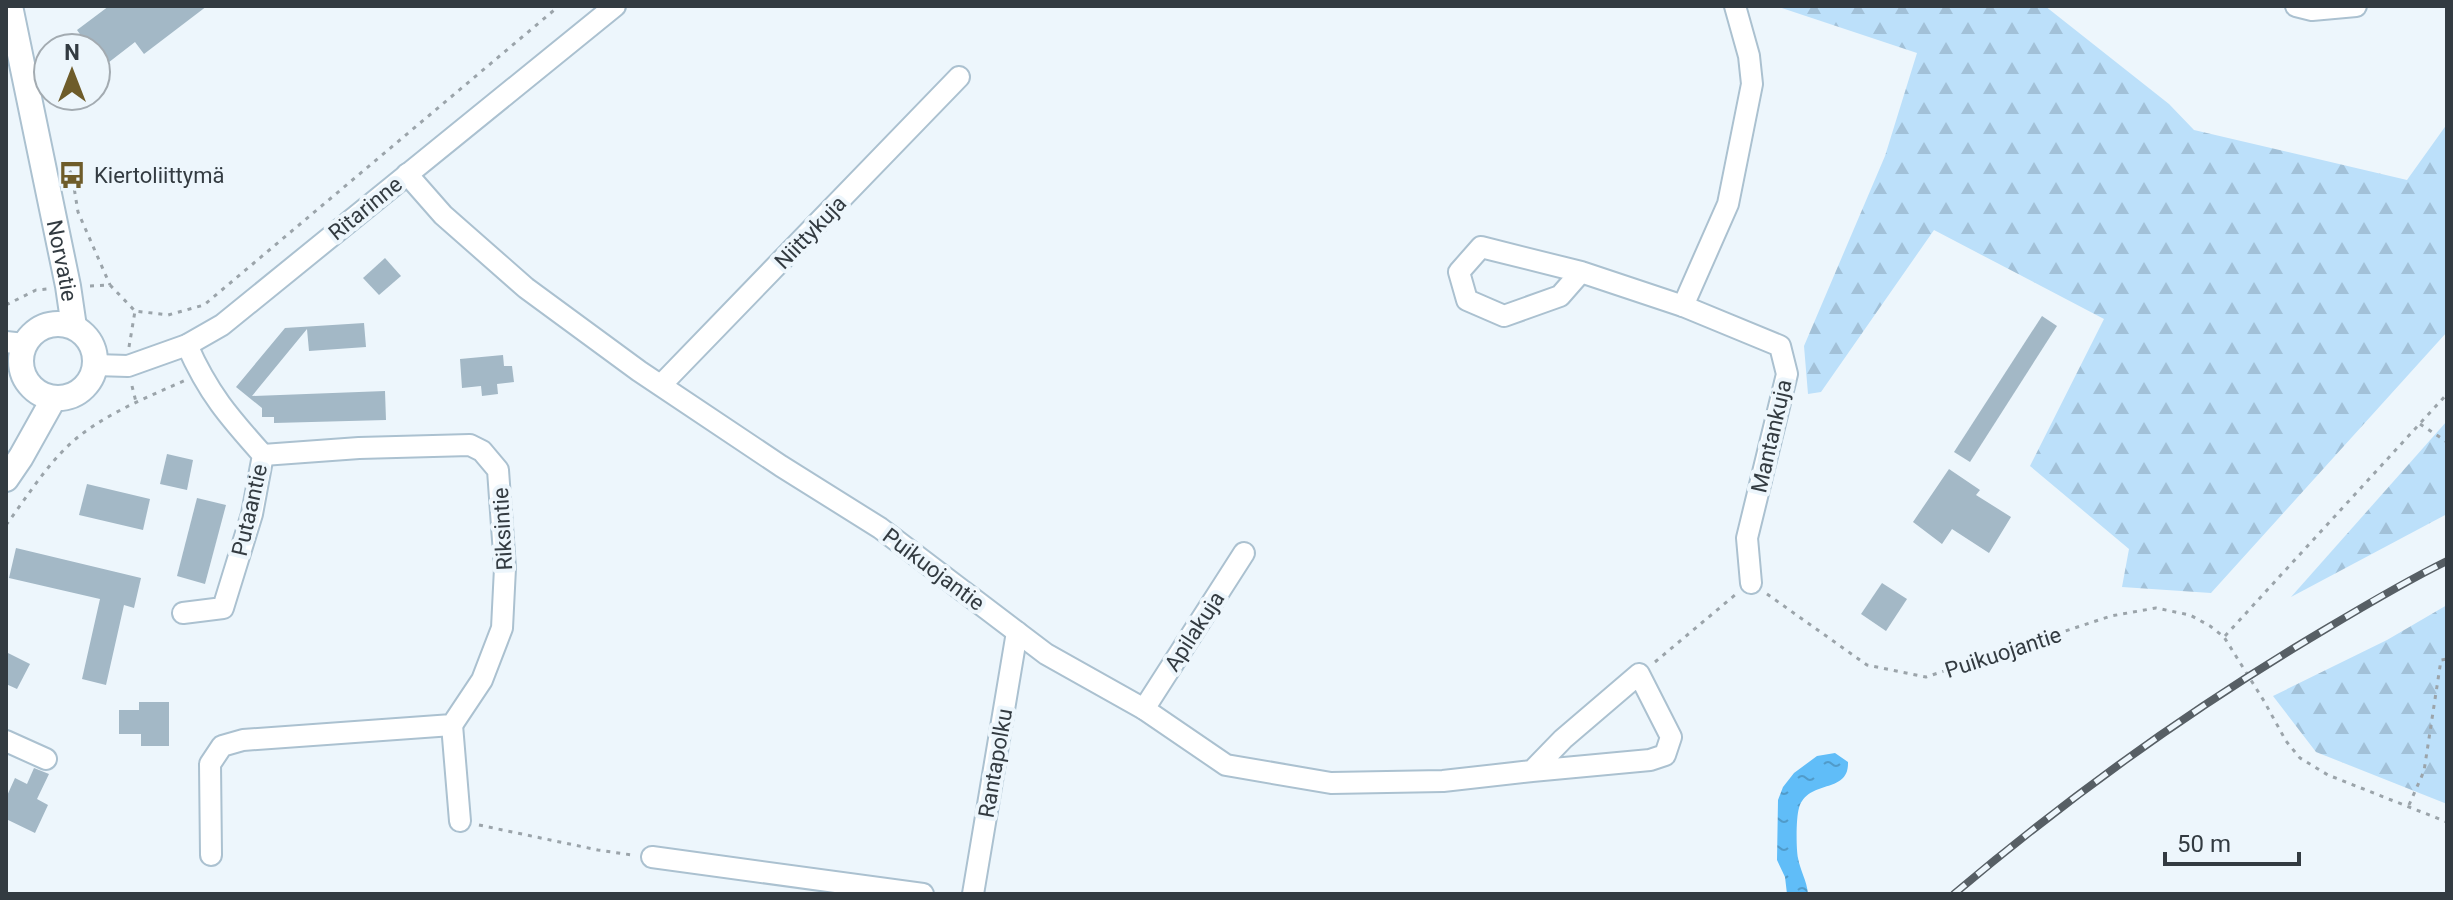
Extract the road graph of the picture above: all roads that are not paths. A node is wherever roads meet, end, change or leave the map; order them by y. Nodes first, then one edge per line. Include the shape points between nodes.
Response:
1 (10, 6) edge
2 (615, 6) edge
3 (1735, 6) edge
4 (2296, 6) edge
5 (2352, 6) edge
6 (959, 77) dead end
7 (407, 174) junction
8 (1581, 272) junction
9 (1683, 306) junction
10 (74, 327) junction
11 (15, 343) edge
12 (187, 345) junction
13 (95, 365) junction
14 (661, 385) junction
15 (54, 398) junction
16 (263, 455) junction
17 (6, 479) edge
18 (1244, 553) dead end
19 (1751, 583) road end
20 (183, 613) dead end
21 (1017, 632) junction
22 (1144, 709) junction
23 (452, 725) junction
24 (6, 741) edge
25 (46, 759) dead end
26 (1532, 771) junction
27 (460, 821) road end
28 (211, 855) dead end
29 (652, 857) road end
30 (923, 894) edge
31 (973, 894) edge

1 - 10 main road, Norvatie
2 - 7 street, Ritarinne
3 - 9 street via 1752,84 1728,204
4 - 5 street
6 - 14 street, Niittykuja
7 - 12 street, Ritarinne via 222,325
7 - 14 street, Puikuojantie via 443,215 526,288
8 - 8 street, Mantankuja via 1560,296 1504,316 1467,300 1459,272 1481,247
8 - 9 street, Mantankuja
9 - 19 street, Mantankuja via 1780,346 1787,374 1747,538
10 - 11 main road via 51,324
10 - 13 main road via 90,343
11 - 15 main road via 25,379 42,395
12 - 13 street, Ritarinne via 128,366
12 - 16 street, Putaantie via 222,409
13 - 15 main road via 85,386
14 - 21 street, Puikuojantie via 880,528
15 - 17 main road
16 - 20 street, Putaantie via 252,514 223,608
16 - 23 street, Riksintie via 470,445 498,470 505,568 502,628 482,680
18 - 22 street, Apilakuja
21 - 22 street, Puikuojantie
21 - 31 street, Rantapolku
22 - 26 street, Puikuojantie via 1226,765 1331,783 1443,781
23 - 27 street
23 - 28 street via 243,740 222,746 210,764
24 - 25 street
26 - 26 street, Puikuojantie via 1563,739 1639,674 1671,737 1665,755
29 - 30 street

